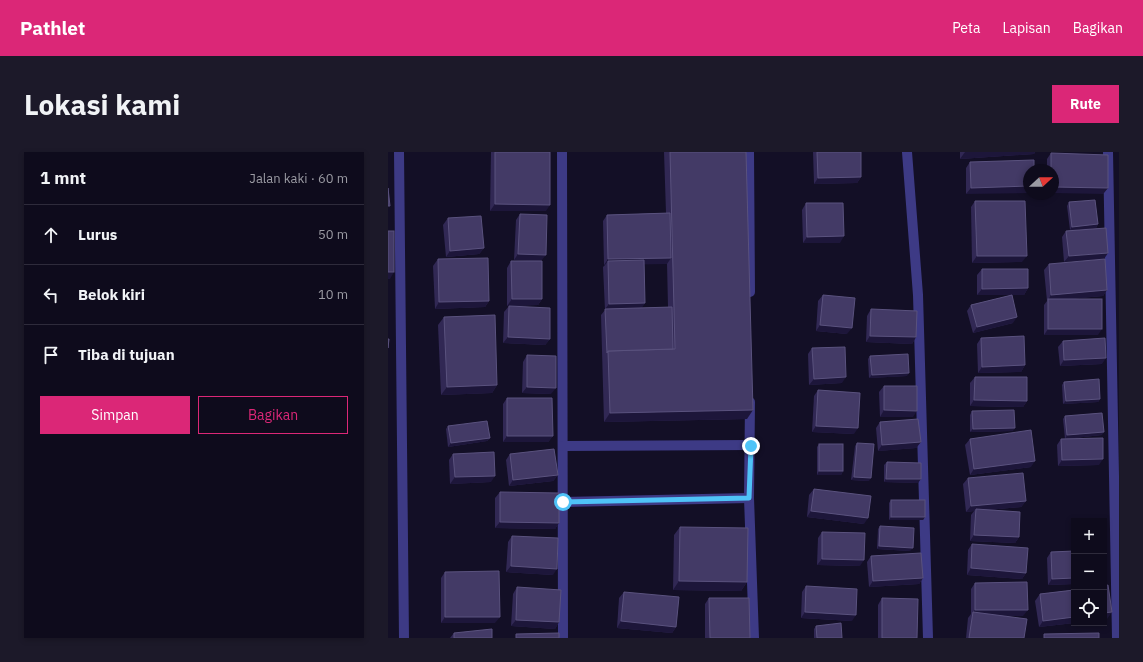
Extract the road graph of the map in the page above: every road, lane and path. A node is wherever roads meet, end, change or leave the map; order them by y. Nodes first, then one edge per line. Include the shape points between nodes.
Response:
1 (399, 152) edge
2 (562, 152) edge
3 (749, 152) edge
4 (907, 152) edge
5 (1108, 152) edge
6 (750, 303) edge
7 (750, 390) edge
8 (563, 446) junction
9 (751, 446) junction
10 (749, 498) junction
11 (563, 502) junction
12 (404, 638) edge
13 (563, 638) edge
14 (754, 638) edge
15 (928, 638) edge
16 (1117, 638) edge

1 - 12 street
2 - 8 street
3 - 6 street
4 - 15 street via 918,295
5 - 16 street
7 - 9 street
8 - 9 street
8 - 11 street
9 - 10 street
10 - 11 street
10 - 14 street
11 - 13 street

